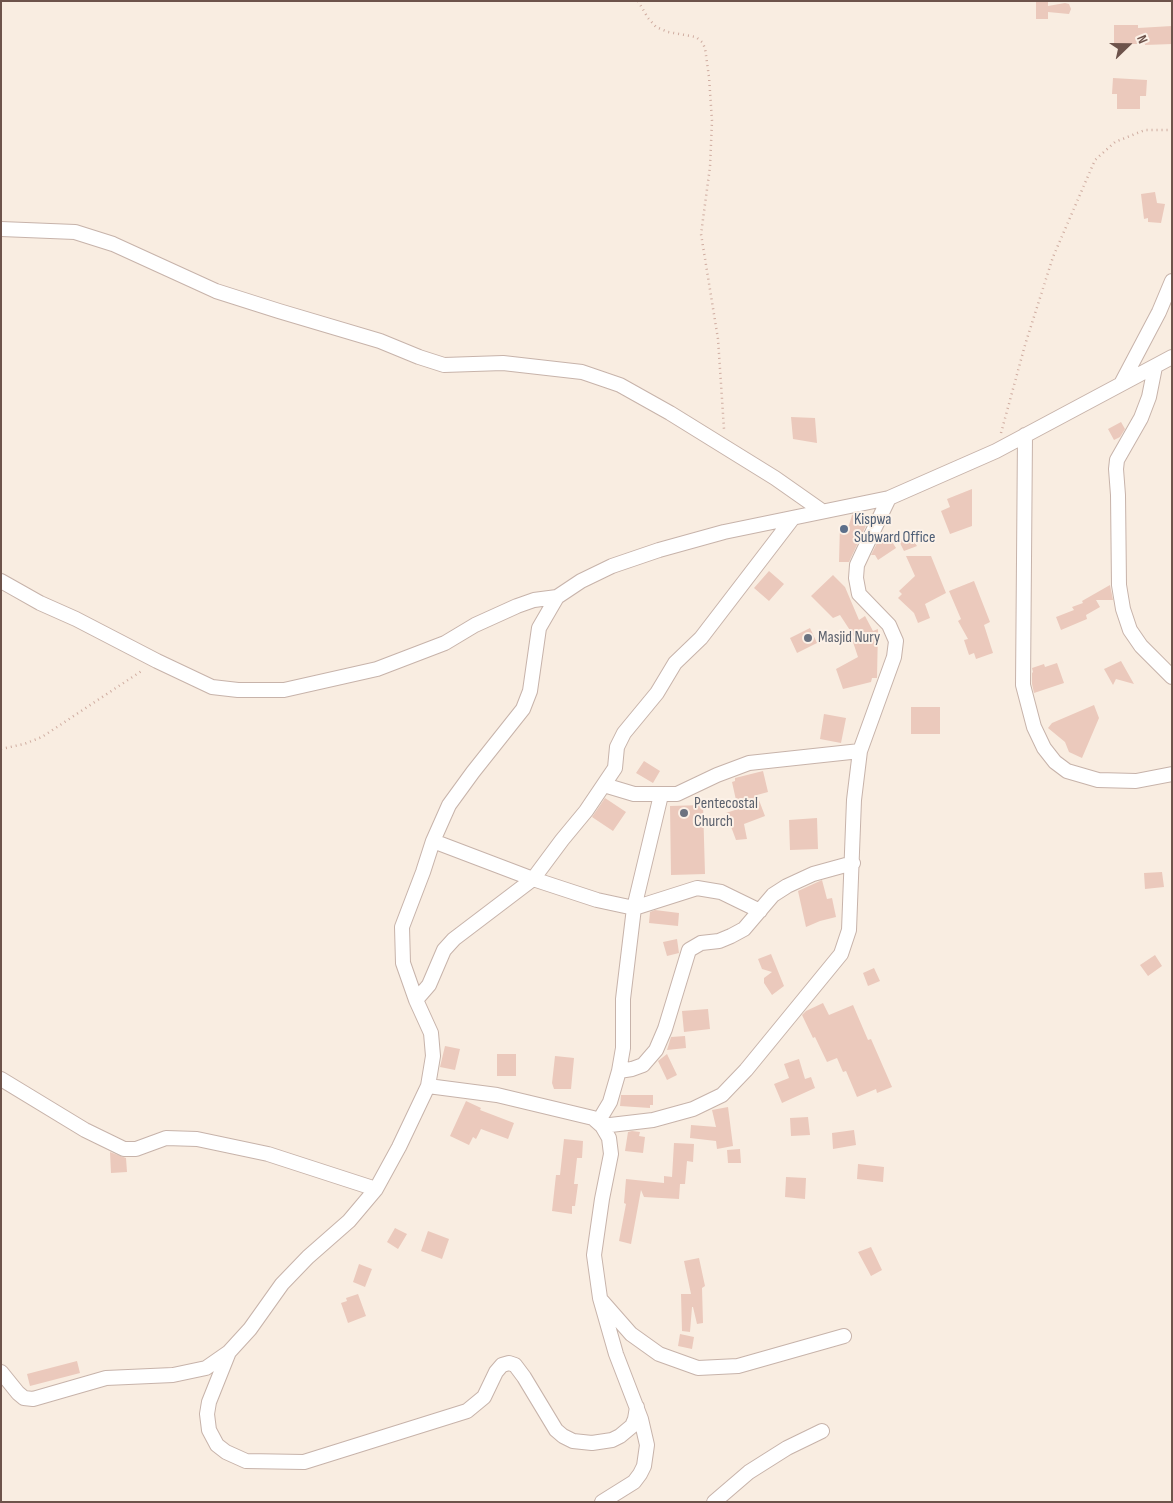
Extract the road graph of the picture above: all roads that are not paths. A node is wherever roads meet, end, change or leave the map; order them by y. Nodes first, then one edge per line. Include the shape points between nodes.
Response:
1 (1, 229) edge
2 (1172, 281) edge
3 (1172, 358) edge
4 (1155, 367) junction
5 (1121, 384) junction
6 (1025, 435) junction
7 (889, 498) junction
8 (822, 511) junction
9 (793, 518) junction
10 (1, 581) edge
11 (556, 597) junction
12 (1172, 677) edge
13 (860, 751) junction
14 (1172, 774) edge
15 (604, 785) junction
16 (660, 795) junction
17 (432, 841) junction
18 (853, 863) junction
19 (533, 879) junction
20 (634, 908) junction
21 (760, 910) junction
22 (416, 1000) junction
23 (619, 1071) junction
24 (1, 1079) edge
25 (428, 1086) junction
26 (600, 1124) junction
27 (376, 1189) junction
28 (600, 1298) junction
29 (844, 1336) dead end
30 (229, 1352) junction
31 (1, 1372) edge
32 (637, 1407) junction
33 (822, 1431) dead end
34 (601, 1501) edge
35 (714, 1502) edge

1 - 8 street via 75,232 113,244 216,290 380,341 444,365 503,362 582,372 620,386 725,446
2 - 5 street
3 - 4 street
4 - 5 street
4 - 12 street via 1141,418 1117,460 1120,585 1130,630 1140,646
5 - 6 street
6 - 7 street
6 - 14 street via 1023,685 1034,727 1044,748 1067,771 1098,780 1136,781
7 - 8 street
7 - 13 street via 864,550 856,578 859,594 888,626 896,641 894,657
8 - 9 street
9 - 11 street via 659,550 612,566
9 - 15 street via 701,638 675,663 624,733 617,747 615,768
10 - 11 street via 212,687 238,690 284,690 376,669 445,643 518,606
11 - 17 street via 539,628 530,691 523,709 449,805
13 - 16 street via 749,763 717,774 677,794
13 - 18 street via 854,800
15 - 16 street via 634,794
15 - 19 street
16 - 20 street
17 - 19 street
17 - 22 street via 402,927 403,963
18 - 21 street via 813,874 788,886 773,895
18 - 26 street via 849,930 841,954 722,1095 693,1109 653,1120
19 - 20 street via 597,900
19 - 22 street via 454,939 444,950 429,984
20 - 21 street via 697,888 721,892
20 - 23 street via 623,999 623,1048
21 - 23 street via 744,929 689,950 656,1050 643,1065
22 - 25 street via 431,1033 434,1056
23 - 26 street
24 - 27 street via 85,1130 124,1148 136,1149 166,1138 197,1139 268,1154
25 - 26 street via 497,1095 593,1118
25 - 27 street
26 - 28 street via 608,1138 611,1154 594,1255
27 - 30 street via 348,1221 282,1284
28 - 29 street via 631,1334 659,1354 698,1368 738,1366
28 - 32 street via 616,1354
30 - 31 street via 206,1368 173,1375 106,1378 33,1399 24,1398
30 - 32 street via 209,1402 209,1430 217,1445 246,1461 304,1462 467,1410 484,1397 496,1372 509,1363 515,1365 524,1377 556,1430 573,1441 592,1443 620,1436 632,1426
32 - 34 street via 647,1445 644,1466 634,1482
33 - 35 street via 748,1472

